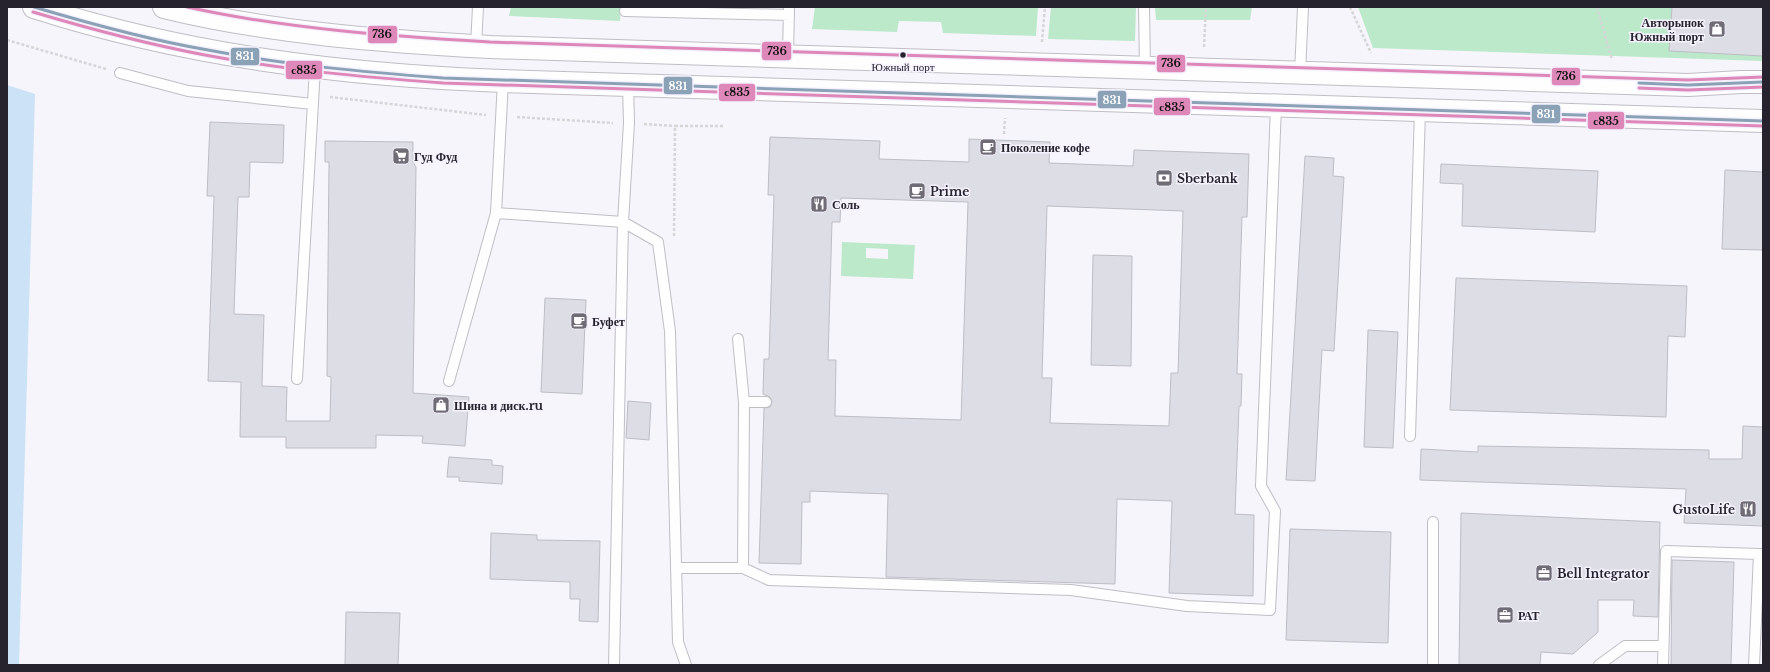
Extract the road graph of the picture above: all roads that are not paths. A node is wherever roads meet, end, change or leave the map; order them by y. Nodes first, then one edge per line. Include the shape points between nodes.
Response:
1 (34, 7) edge
2 (164, 7) edge
3 (478, 7) edge
4 (1144, 7) edge
5 (1302, 7) edge
6 (625, 11) dead end
7 (789, 11) edge
8 (476, 46) junction
9 (788, 56) junction
10 (315, 68) junction
11 (1145, 68) junction
12 (120, 73) road end
13 (1300, 73) junction
14 (503, 81) junction
15 (1763, 82) edge
16 (628, 85) junction
17 (313, 104) junction
18 (1276, 106) junction
19 (1420, 110) junction
20 (1763, 121) edge
21 (496, 213) junction
22 (623, 222) junction
23 (738, 339) dead end
24 (297, 379) dead end
25 (449, 381) dead end
26 (744, 402) junction
27 (766, 402) dead end
28 (1410, 436) dead end
29 (1433, 522) dead end
30 (1761, 554) edge
31 (676, 568) junction
32 (743, 568) junction
33 (1664, 646) junction
34 (614, 665) edge
35 (686, 665) edge
36 (1433, 665) edge
37 (1599, 665) edge
38 (1663, 665) edge
39 (1754, 665) edge

1 - 10 main road via 143,38 227,55
2 - 8 main road via 234,22 320,35
3 - 8 lane
4 - 11 lane
5 - 13 lane
6 - 7 lane
7 - 9 lane
8 - 9 main road
9 - 11 main road
10 - 14 main road via 382,75
10 - 17 lane
11 - 13 main road
12 - 17 lane via 188,91
13 - 15 main road via 1688,85
14 - 16 main road
14 - 21 lane
16 - 18 main road
16 - 22 lane via 629,123
17 - 24 lane
18 - 19 main road
18 - 32 lane via 1261,486 1275,511 1270,610 1187,606 1071,590 769,580
19 - 20 main road
19 - 28 lane
21 - 22 lane
21 - 25 lane
22 - 31 lane via 658,242 670,331
22 - 34 lane
23 - 26 lane
26 - 27 lane
26 - 32 lane
29 - 36 lane
30 - 33 lane via 1666,552
30 - 39 lane
31 - 32 lane
31 - 35 lane via 678,642
33 - 37 lane via 1625,646
33 - 38 lane

